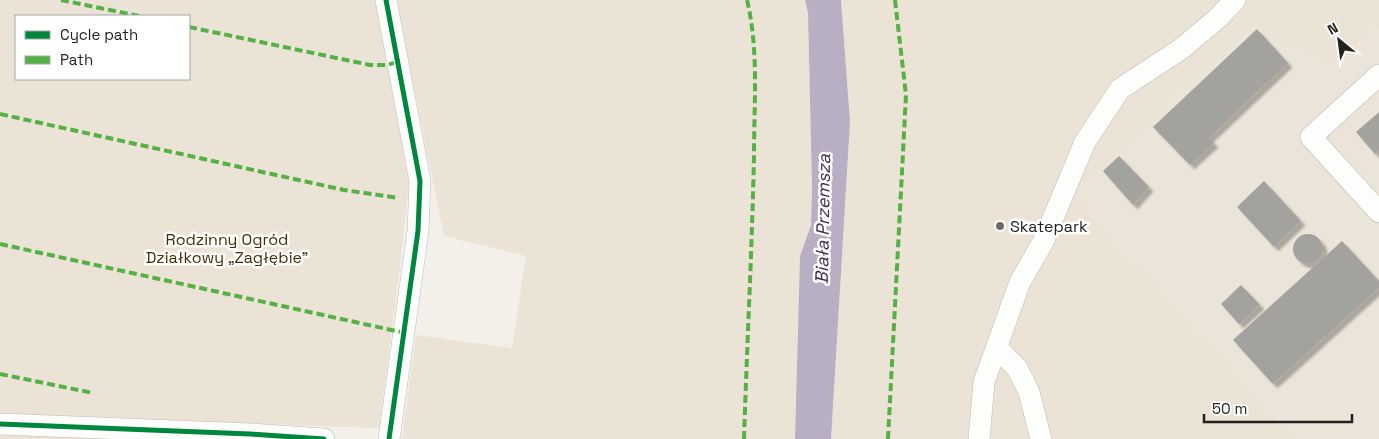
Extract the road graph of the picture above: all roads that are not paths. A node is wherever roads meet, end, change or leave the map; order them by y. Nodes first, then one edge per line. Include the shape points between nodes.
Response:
1 (386, 0) edge
2 (1235, 0) edge
3 (1379, 75) edge
4 (1379, 212) edge
5 (997, 348) junction
6 (0, 424) edge
7 (324, 439) edge
8 (389, 439) edge
9 (979, 439) edge
10 (1041, 439) edge

1 - 8 lane via 420,181 418,231
2 - 5 lane via 1181,49 1120,90 1086,142 1043,242 1020,282
3 - 4 lane via 1311,137
5 - 9 lane via 984,382
5 - 10 lane via 1017,368 1029,392
6 - 7 lane

